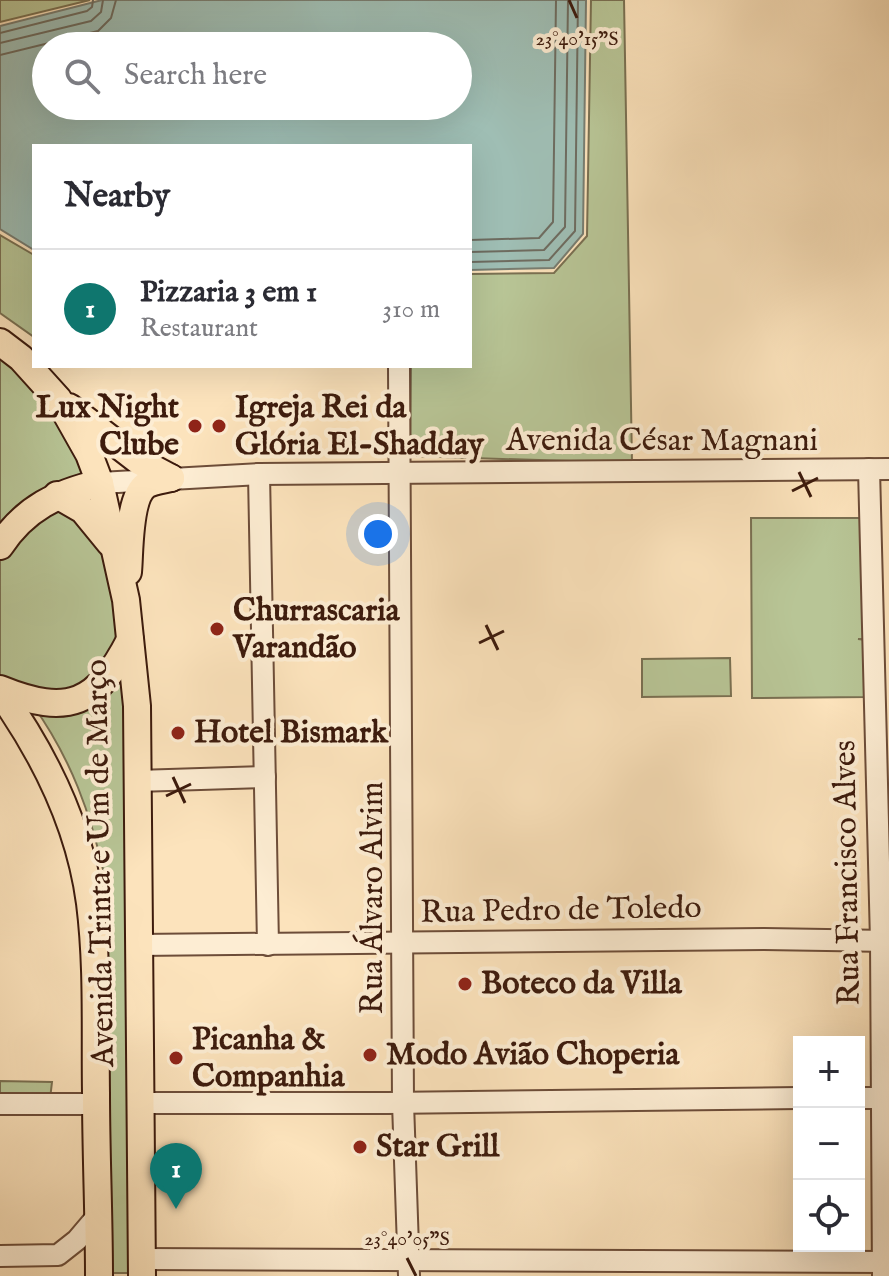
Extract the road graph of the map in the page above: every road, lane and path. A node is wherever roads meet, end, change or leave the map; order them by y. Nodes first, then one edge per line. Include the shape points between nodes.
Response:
1 (18, 352) edge
2 (399, 368) edge
3 (58, 399) junction
4 (879, 469) edge
5 (399, 473) junction
6 (259, 474) junction
7 (171, 478) junction
8 (100, 483) junction
9 (57, 495) junction
10 (0, 546) edge
11 (116, 553) junction
12 (126, 600) junction
13 (130, 640) junction
14 (0, 690) edge
15 (265, 777) junction
16 (137, 781) junction
17 (885, 941) edge
18 (403, 943) junction
19 (138, 945) junction
20 (268, 945) junction
21 (793, 1098) edge
22 (865, 1098) edge
23 (882, 1098) junction
24 (141, 1103) junction
25 (403, 1103) junction
26 (0, 1104) edge
27 (96, 1104) junction
28 (99, 1214) junction
29 (0, 1256) edge
30 (885, 1267) edge
31 (142, 1268) edge
32 (408, 1268) edge
33 (99, 1276) edge

1 - 3 main road, Avenida Trinta e Um de Março
2 - 5 street, Rua Álvaro Alvim
3 - 7 main road via 139,461
3 - 8 main road, Avenida Trinta e Um de Março
4 - 5 street, Avenida César Magnani
4 - 17 street, Rua Francisco Alves
5 - 6 street, Avenida César Magnani
5 - 18 street, Rua Álvaro Alvim
6 - 7 street, Avenida César Magnani
6 - 15 street
7 - 8 street, Avenida César Magnani
7 - 12 main road via 146,485 137,498
8 - 9 main road
8 - 11 main road, Avenida Trinta e Um de Março
9 - 10 main road via 17,522
9 - 11 main road via 83,510
11 - 12 main road, Avenida Trinta e Um de Março
12 - 13 main road, Avenida Trinta e Um de Março
13 - 14 main road via 104,683 77,700 40,702
13 - 16 main road, Avenida Trinta e Um de Março
14 - 27 main road, Avenida Trinta e Um de Março via 64,806 90,901
15 - 16 street
15 - 20 street
16 - 19 main road, Avenida Trinta e Um de Março
17 - 18 street, Rua Pedro de Toledo
17 - 23 street, Rua Francisco Alves
18 - 20 street, Rua Pedro de Toledo
18 - 25 street, Rua Álvaro Alvim
19 - 20 street, Rua Pedro de Toledo
19 - 24 main road, Avenida Trinta e Um de Março
21 - 25 street
22 - 23 street
23 - 30 street, Rua Francisco Alves
24 - 25 street
24 - 31 main road, Avenida Trinta e Um de Março
25 - 32 street, Rua Álvaro Alvim
26 - 27 street
27 - 28 main road, Avenida Trinta e Um de Março
28 - 29 street via 58,1255
28 - 33 main road, Avenida Trinta e Um de Março
30 - 32 street
31 - 32 street

